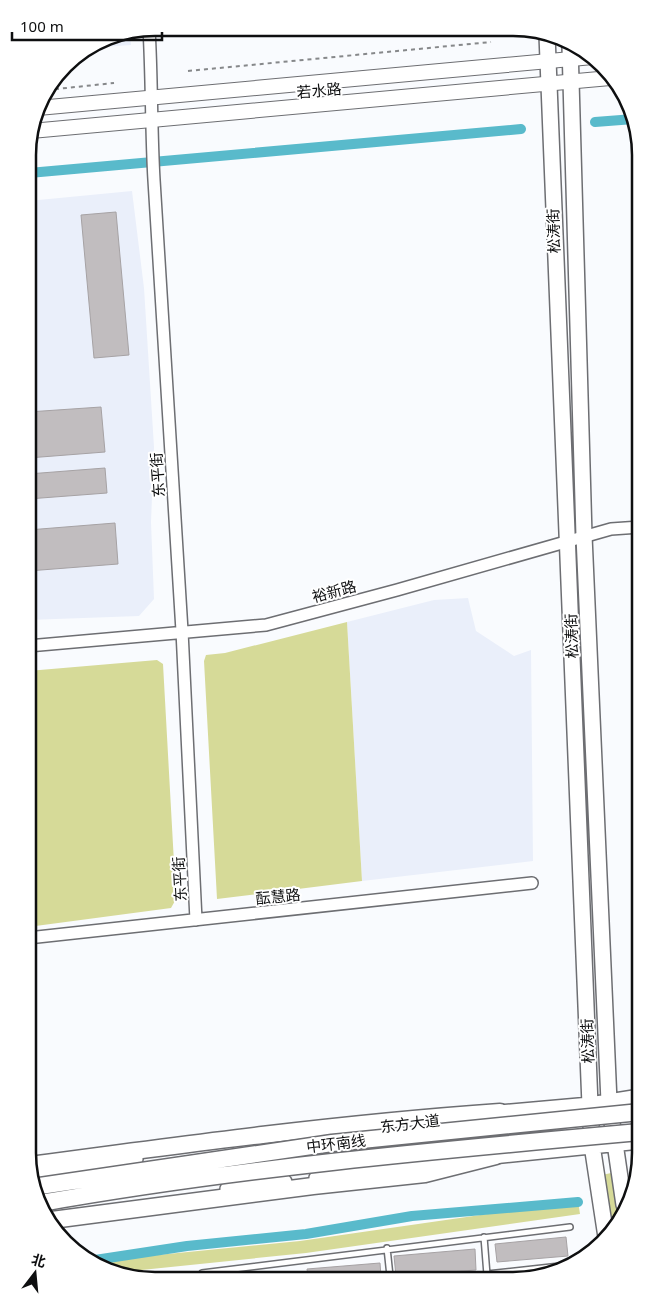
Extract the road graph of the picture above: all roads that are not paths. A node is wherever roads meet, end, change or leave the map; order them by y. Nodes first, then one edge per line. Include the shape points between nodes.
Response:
1 (149, 36) edge
2 (547, 42) edge
3 (570, 53) edge
4 (547, 61) junction
5 (603, 79) edge
6 (570, 82) junction
7 (547, 84) junction
8 (153, 98) junction
9 (46, 107) edge
10 (151, 122) junction
11 (39, 130) edge
12 (632, 528) edge
13 (584, 536) junction
14 (567, 542) junction
15 (182, 631) junction
16 (37, 645) edge
17 (532, 883) dead end
18 (196, 920) junction
19 (36, 937) edge
20 (631, 1098) edge
21 (610, 1102) junction
22 (590, 1105) junction
23 (500, 1112) junction
24 (631, 1113) edge
25 (631, 1133) edge
26 (631, 1142) edge
27 (614, 1143) junction
28 (592, 1145) junction
29 (496, 1156) junction
30 (37, 1164) edge
31 (38, 1173) edge
32 (41, 1185) edge
33 (622, 1197) edge
34 (48, 1202) edge
35 (53, 1213) edge
36 (56, 1219) edge
37 (570, 1226) dead end
38 (605, 1228) edge
39 (484, 1237) junction
40 (387, 1248) junction
41 (544, 1268) edge
42 (209, 1272) edge
43 (390, 1272) edge
44 (487, 1272) edge
45 (505, 1272) edge

1 - 8 street, 东平街
2 - 4 main road, 松涛街
3 - 4 main road, 若水路
3 - 6 main road, 松涛街
4 - 7 main road, 松涛街
4 - 8 main road, 若水路
5 - 6 main road, 若水路
6 - 7 main road, 若水路
6 - 13 main road, 松涛街
7 - 10 main road, 若水路
7 - 14 main road, 松涛街
8 - 9 main road, 若水路
8 - 10 street, 东平街
10 - 11 main road, 若水路
10 - 15 street, 东平街
12 - 13 street, 裕新路
13 - 14 street, 裕新路
13 - 21 main road, 松涛街
14 - 15 street, 裕新路 via 266,625
14 - 22 main road, 松涛街
15 - 16 street, 裕新路
15 - 18 street, 东平街
17 - 18 street, 酝慧路
18 - 19 street, 酝慧路
20 - 21 main road, 东方大道
21 - 22 main road, 东方大道
21 - 27 main road, 松涛街
22 - 23 main road, 东方大道
22 - 28 main road, 松涛街
23 - 30 highway via 279,1131
23 - 31 main road, 东方大道 via 235,1144
24 - 32 highway, 中环南线, bridge via 332,1143
25 - 34 highway, 中环南线, bridge via 336,1162
26 - 27 main road
27 - 28 main road
27 - 33 main road, 松涛街
28 - 29 main road
28 - 38 main road, 松涛街
29 - 35 main road
29 - 36 highway via 425,1174
37 - 39 lane
39 - 40 lane
39 - 44 lane
40 - 42 lane
40 - 43 lane
41 - 45 lane

